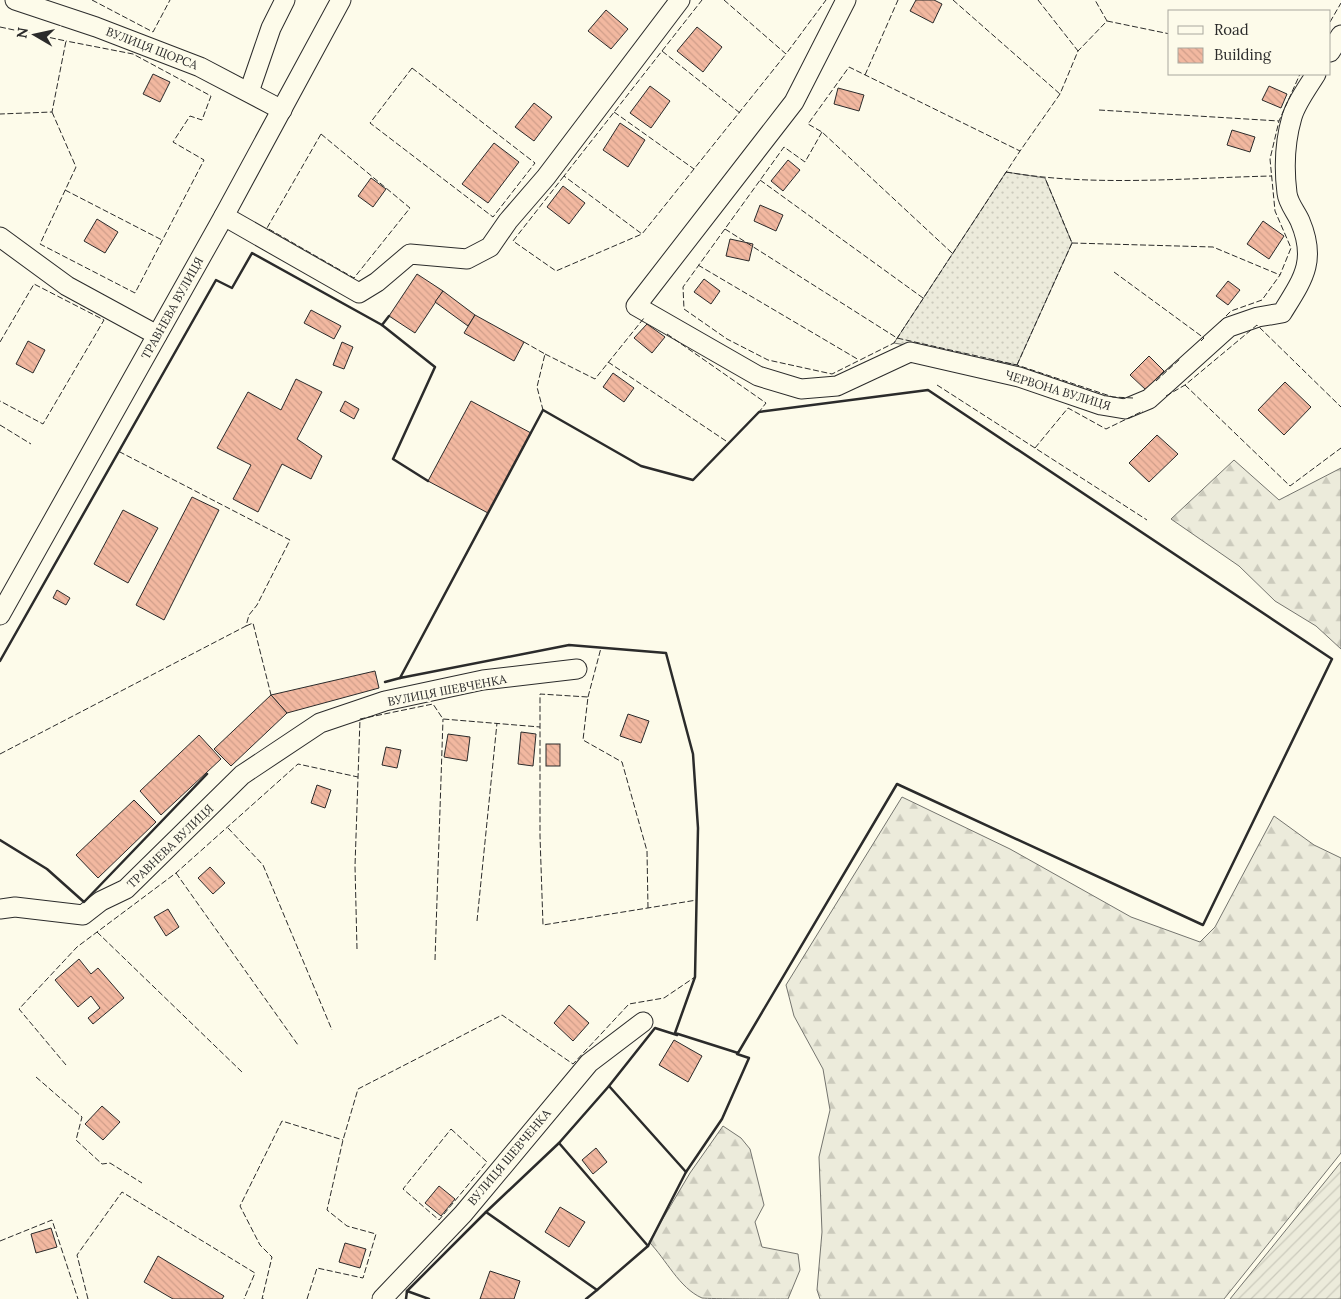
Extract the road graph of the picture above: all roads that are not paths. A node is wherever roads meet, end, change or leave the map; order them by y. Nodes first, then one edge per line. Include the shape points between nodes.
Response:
1 (16, 0) edge
2 (285, 0) edge
3 (342, 0) edge
4 (680, 0) edge
5 (846, 0) edge
6 (1341, 35) edge
7 (1331, 50) edge
8 (1315, 75) edge
9 (248, 92) junction
10 (282, 110) junction
11 (224, 216) junction
12 (0, 237) edge
13 (157, 335) junction
14 (0, 615) edge
15 (577, 669) dead end
16 (320, 723) joint
17 (0, 909) edge
18 (642, 1022) dead end
19 (382, 1299) edge

1 - 9 street, ВУЛИЦЯ ЩОРСА via 200,67
2 - 9 street via 271,28
3 - 10 street, ТРАВНЕВА ВУЛИЦЯ
4 - 11 street via 490,247 468,259 410,254 359,293
5 - 8 street, ЧЕРВОНА ВУЛИЦЯ via 794,102 636,306 758,376 801,389 837,386 910,352 1019,377 1101,405 1125,409 1150,399 1229,327 1282,313 1300,285 1309,250 1287,196 1285,164 1292,116
6 - 7 street
9 - 10 street, ВУЛИЦЯ ЩОРСА
10 - 11 street, ТРАВНЕВА ВУЛИЦЯ
11 - 13 street, ТРАВНЕВА ВУЛИЦЯ
12 - 13 street via 67,286
13 - 14 street, ТРАВНЕВА ВУЛИЦЯ
15 - 16 street, ВУЛИЦЯ ШЕВЧЕНКА via 484,680 385,701
16 - 17 street, ТРАВНЕВА ВУЛИЦЯ via 242,776 126,889 101,901 83,915 15,907
18 - 19 street, ВУЛИЦЯ ШЕВЧЕНКА via 589,1063 463,1214

